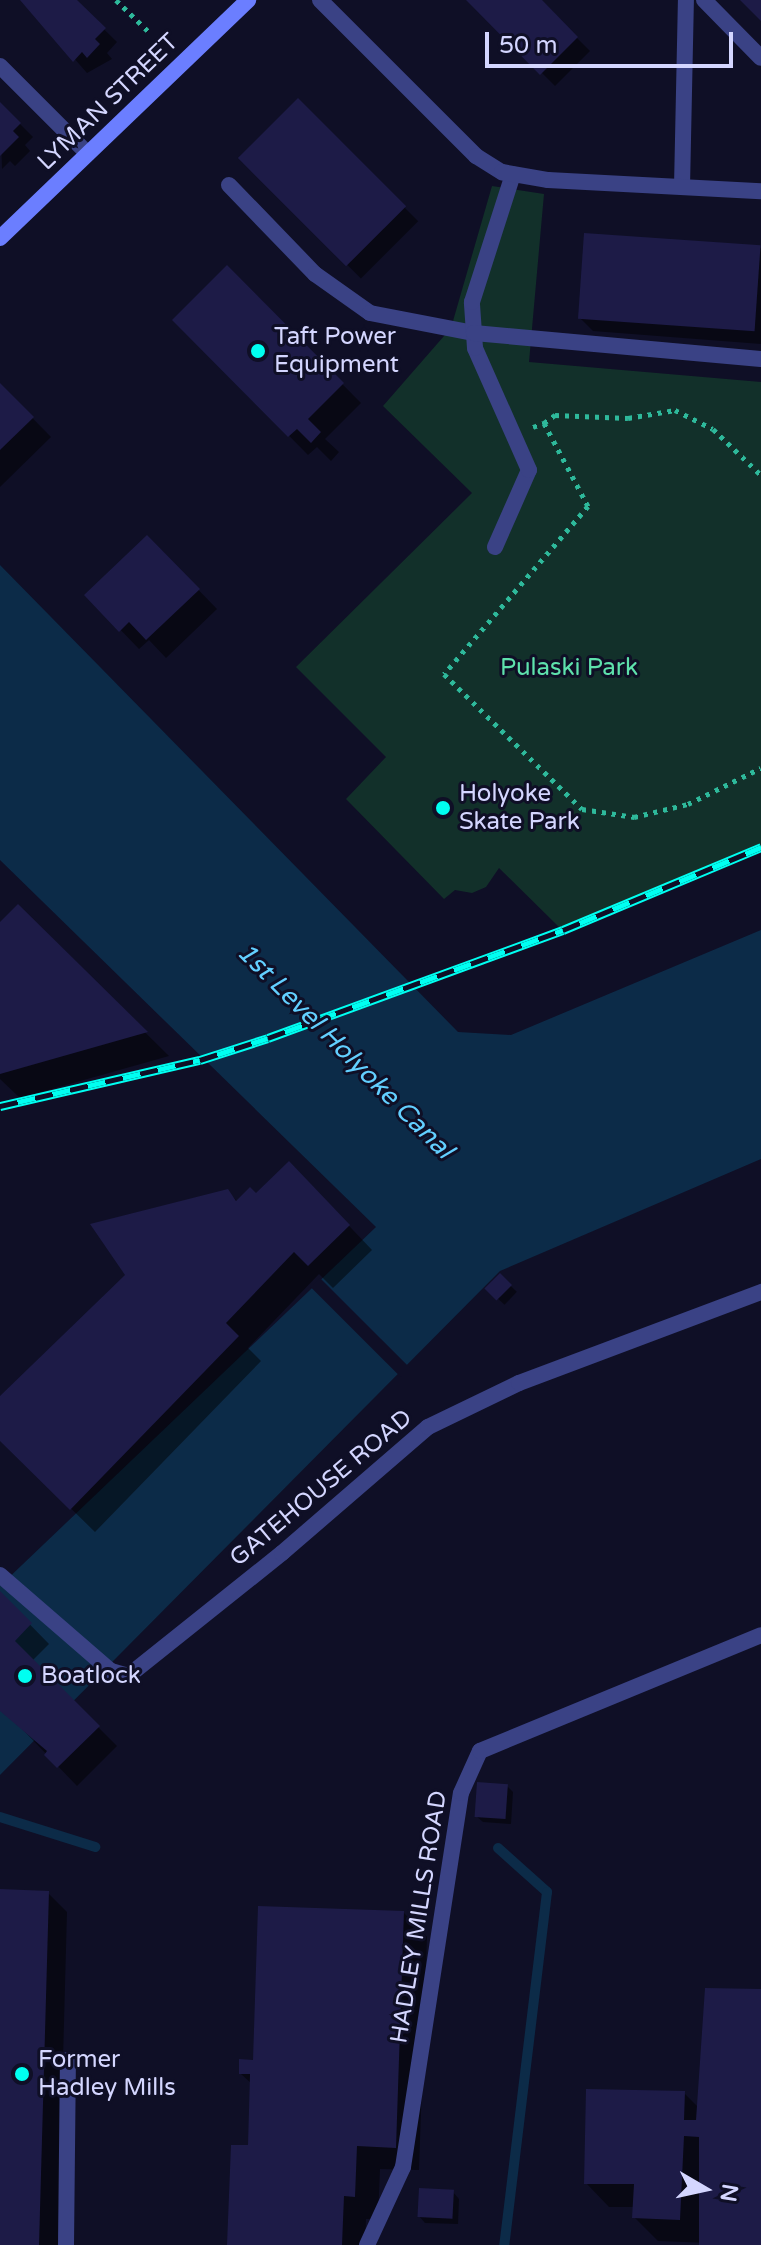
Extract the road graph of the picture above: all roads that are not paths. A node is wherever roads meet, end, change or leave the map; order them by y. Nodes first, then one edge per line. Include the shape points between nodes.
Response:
1 (248, 0) edge
2 (320, 0) edge
3 (686, 0) edge
4 (704, 0) edge
5 (761, 58) edge
6 (0, 66) edge
7 (88, 154) junction
8 (513, 174) junction
9 (229, 185) dead end
10 (682, 187) junction
11 (761, 191) edge
12 (0, 238) edge
13 (474, 333) junction
14 (761, 359) edge
15 (495, 547) dead end
16 (761, 1292) edge
17 (7, 1580) edge
18 (761, 1635) edge
19 (68, 2060) dead end
20 (66, 2245) edge
21 (367, 2245) edge

1 - 7 main road, LYMAN STREET
2 - 8 street via 476,156
3 - 10 street
4 - 5 street
6 - 7 street
7 - 12 main road, LYMAN STREET
8 - 10 street
8 - 13 street via 472,302
9 - 13 street via 315,274 370,313
10 - 11 street
13 - 14 street
13 - 15 street via 475,348 529,470
16 - 17 street, GATEHOUSE ROAD via 519,1383 428,1427 128,1676 111,1671
18 - 21 street, HADLEY MILLS ROAD via 480,1751 461,1793 403,2167
19 - 20 street

